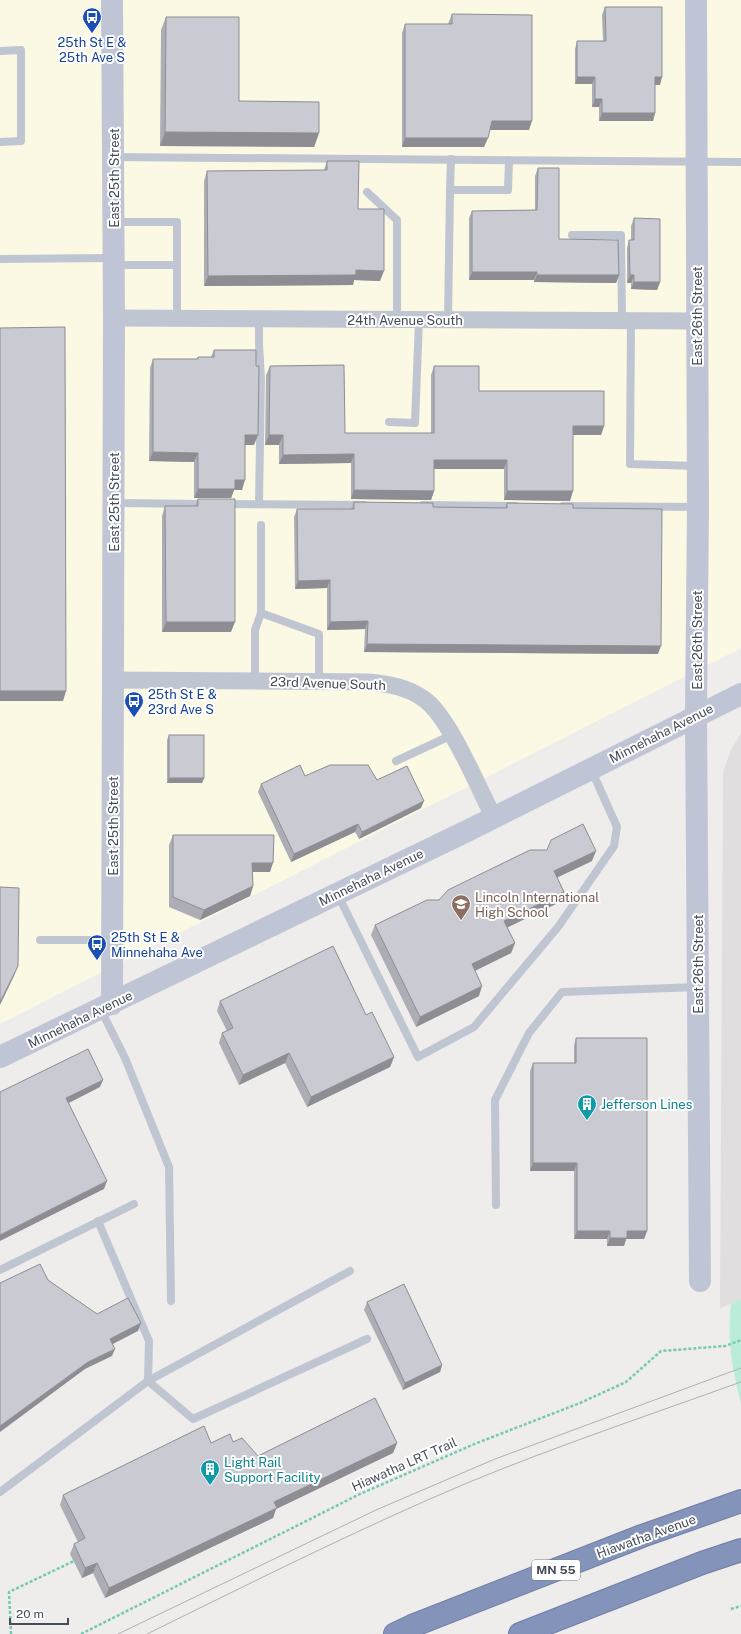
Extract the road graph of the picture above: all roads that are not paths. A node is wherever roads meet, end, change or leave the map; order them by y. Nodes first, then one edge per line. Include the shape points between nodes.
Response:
1 (112, 0) edge
2 (696, 0) edge
3 (0, 51) edge
4 (0, 142) edge
5 (114, 157) junction
6 (451, 159) junction
7 (508, 160) junction
8 (696, 161) junction
9 (741, 162) edge
10 (450, 190) junction
11 (367, 192) dead end
12 (114, 222) junction
13 (572, 235) dead end
14 (0, 259) edge
15 (114, 261) junction
16 (177, 265) junction
17 (114, 318) junction
18 (177, 318) junction
19 (259, 319) junction
20 (396, 320) junction
21 (418, 320) junction
22 (448, 320) junction
23 (627, 321) junction
24 (696, 321) junction
25 (389, 422) dead end
26 (697, 466) junction
27 (114, 503) junction
28 (259, 504) junction
29 (369, 505) edge
30 (417, 505) edge
31 (527, 506) edge
32 (550, 506) edge
33 (698, 507) junction
34 (261, 525) dead end
35 (261, 613) junction
36 (113, 680) junction
37 (255, 681) junction
38 (319, 682) junction
39 (741, 694) edge
40 (696, 715) junction
41 (452, 735) junction
42 (396, 761) dead end
43 (591, 769) junction
44 (494, 818) junction
45 (338, 894) junction
46 (40, 940) dead end
47 (112, 940) junction
48 (698, 987) junction
49 (107, 1006) junction
50 (0, 1057) edge
51 (134, 1204) dead end
52 (496, 1204) dead end
53 (98, 1221) junction
54 (0, 1270) edge
55 (350, 1271) dead end
56 (700, 1281) dead end
57 (171, 1301) dead end
58 (367, 1339) dead end
59 (148, 1380) junction
60 (0, 1492) edge
61 (741, 1501) edge
62 (741, 1550) edge
63 (400, 1631) edge
64 (520, 1634) edge

1 - 5 street, East 25th Street
2 - 8 street, East 26th Street
3 - 4 lane via 21,50 21,141
5 - 6 lane
5 - 12 street, East 25th Street
6 - 7 lane
6 - 10 lane
7 - 8 lane
7 - 10 lane via 508,190
8 - 9 lane
8 - 24 street, East 26th Street
10 - 22 lane
11 - 20 lane via 397,220
12 - 15 street, East 25th Street
12 - 16 lane via 177,222
13 - 23 lane via 622,235
14 - 15 lane
15 - 16 lane
15 - 17 street, East 25th Street
16 - 18 lane
17 - 18 street, 24th Avenue South
17 - 27 street, East 25th Street
18 - 19 street, 24th Avenue South
19 - 20 street, 24th Avenue South
19 - 28 lane
20 - 21 street, 24th Avenue South
21 - 22 street, 24th Avenue South
21 - 25 lane via 415,423
22 - 23 street, 24th Avenue South
23 - 24 street, 24th Avenue South
23 - 26 lane via 630,464
24 - 26 street, East 26th Street
26 - 33 street, East 26th Street
27 - 28 lane
27 - 36 street, East 25th Street
28 - 29 lane
30 - 31 lane
32 - 33 lane
33 - 40 street, East 26th Street
34 - 35 lane
35 - 37 lane via 255,630
35 - 38 lane via 319,634
36 - 37 street, 23rd Avenue South
36 - 47 street, East 25th Street
37 - 38 street, 23rd Avenue South
38 - 41 street, 23rd Avenue South via 369,682 403,687 425,699 443,719
39 - 40 street, Minnehaha Avenue
40 - 43 street, Minnehaha Avenue
40 - 48 street, East 26th Street
41 - 42 lane
41 - 44 street, 23rd Avenue South
43 - 44 street, Minnehaha Avenue
43 - 45 lane via 617,827 614,846 558,927 474,1027 418,1057
44 - 45 street, Minnehaha Avenue
45 - 49 street, Minnehaha Avenue
46 - 47 lane
47 - 49 street, East 25th Street
48 - 52 lane via 562,992 529,1033 495,1100
48 - 56 street, East 26th Street
49 - 50 street, Minnehaha Avenue
49 - 57 lane via 169,1167
51 - 53 lane
53 - 54 lane
53 - 59 lane via 149,1342
55 - 59 lane
58 - 59 lane via 193,1419
59 - 60 lane
61 - 63 highway, Hiawatha Avenue / MN 55 via 642,1536
62 - 64 highway

